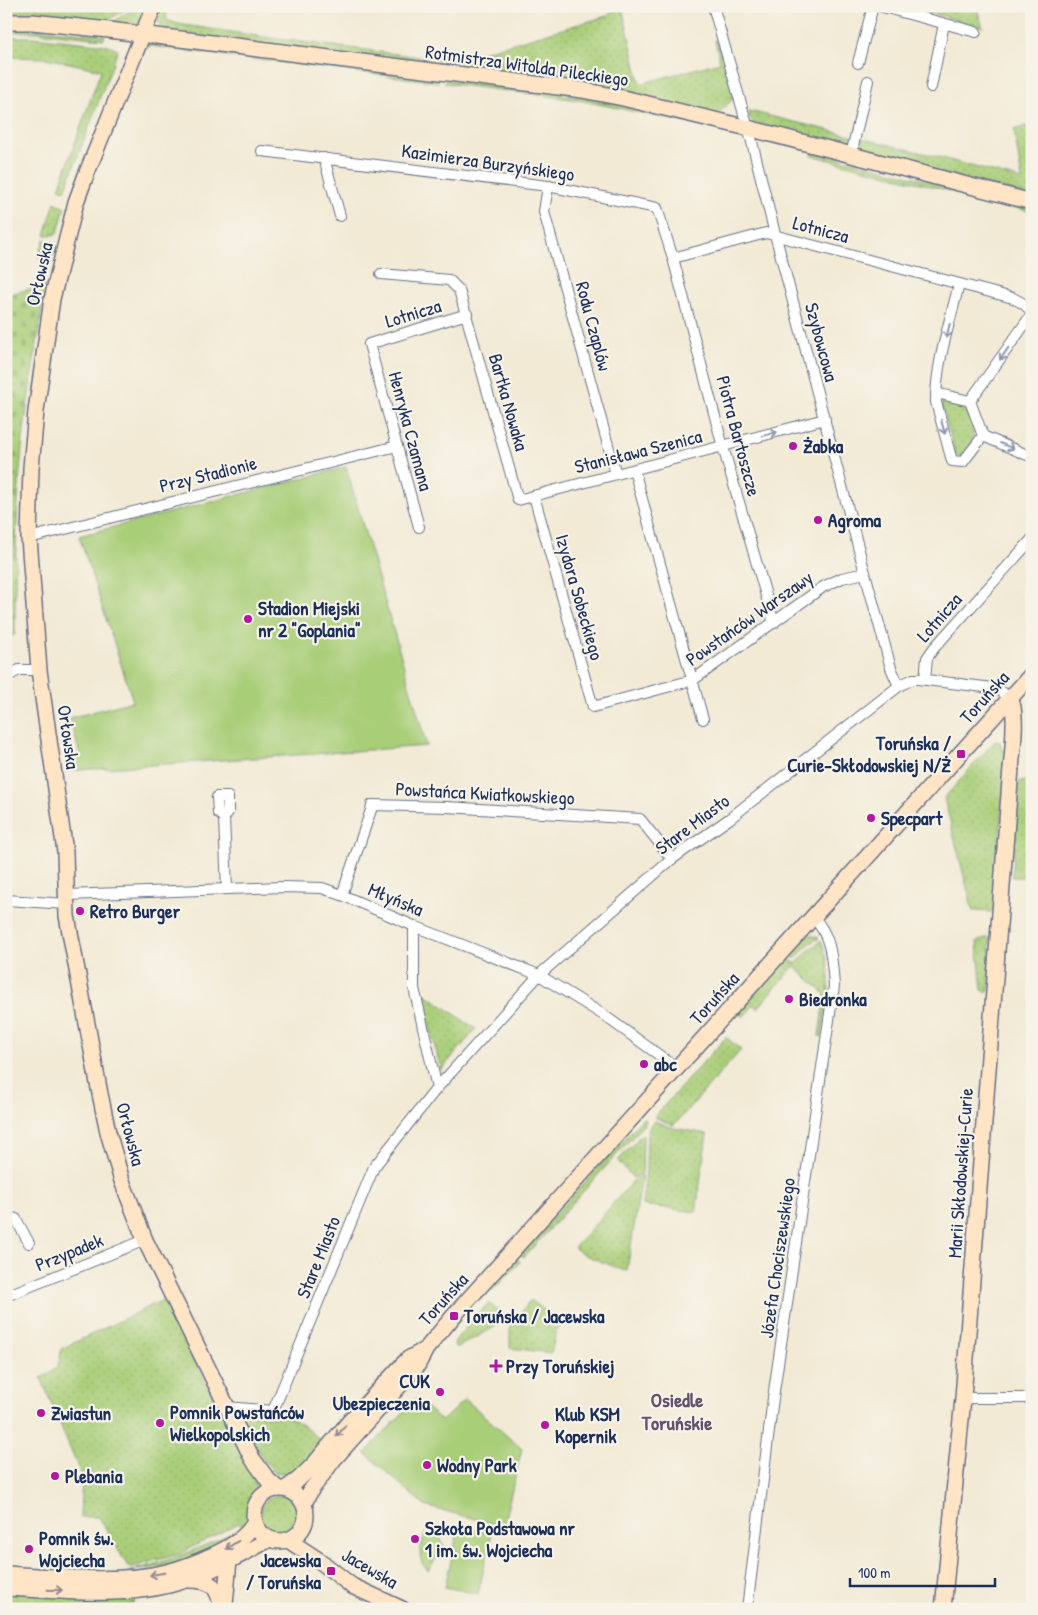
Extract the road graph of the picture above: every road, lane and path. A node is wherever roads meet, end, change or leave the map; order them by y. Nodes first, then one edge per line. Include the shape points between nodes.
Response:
1 (154, 6) edge
2 (713, 6) edge
3 (873, 6) edge
4 (879, 6) edge
5 (6, 22) edge
6 (944, 24) junction
7 (976, 32) dead end
8 (142, 34) junction
9 (858, 63) dead end
10 (868, 81) dead end
11 (931, 87) dead end
12 (748, 128) junction
13 (262, 152) dead end
14 (851, 155) junction
15 (324, 158) junction
16 (548, 186) junction
17 (1032, 202) edge
18 (340, 216) dead end
19 (775, 234) junction
20 (673, 258) junction
21 (381, 274) dead end
22 (959, 284) junction
23 (1032, 313) edge
24 (467, 314) junction
25 (370, 344) joint
26 (936, 393) junction
27 (970, 401) junction
28 (825, 419) junction
29 (982, 436) junction
30 (397, 446) junction
31 (723, 447) junction
32 (1032, 457) edge
33 (634, 470) junction
34 (616, 474) junction
35 (534, 496) junction
36 (518, 500) joint
37 (419, 527) dead end
38 (29, 538) junction
39 (1032, 539) edge
40 (865, 573) junction
41 (774, 623) junction
42 (39, 670) junction
43 (1031, 676) edge
44 (6, 677) edge
45 (925, 679) junction
46 (693, 680) junction
47 (899, 686) junction
48 (1010, 698) junction
49 (594, 707) joint
50 (703, 719) dead end
51 (984, 727) junction
52 (1013, 739) junction
53 (224, 818) dead end
54 (672, 859) junction
55 (227, 889) junction
56 (342, 895) junction
57 (67, 899) junction
58 (6, 900) edge
59 (813, 917) junction
60 (414, 926) junction
61 (539, 975) junction
62 (677, 1068) junction
63 (437, 1088) junction
64 (6, 1216) edge
65 (145, 1240) junction
66 (29, 1243) dead end
67 (6, 1296) edge
68 (426, 1348) junction
69 (963, 1398) junction
70 (1032, 1398) edge
71 (227, 1407) junction
72 (252, 1458) junction
73 (282, 1489) junction
74 (261, 1497) junction
75 (304, 1503) junction
76 (255, 1522) junction
77 (302, 1530) junction
78 (270, 1539) junction
79 (288, 1540) junction
80 (229, 1560) junction
81 (320, 1561) junction
82 (6, 1574) edge
83 (185, 1580) junction
84 (6, 1588) edge
85 (223, 1609) edge
86 (402, 1609) edge
87 (747, 1609) edge
88 (942, 1609) edge

1 - 8 street, Orłowska
2 - 12 street, Szybowcowa
3 - 9 street
4 - 6 street
5 - 8 street, Rotmistrza Witolda Pileckiego
6 - 7 street
6 - 11 street
8 - 12 street, Rotmistrza Witolda Pileckiego via 582,90
8 - 38 street, Orłowska via 76,202 52,300 36,411
10 - 14 street
12 - 14 street, Rotmistrza Witolda Pileckiego
12 - 19 street, Szybowcowa
13 - 15 street, Kazimierza Burzyńskiego
14 - 17 street, Rotmistrza Witolda Pileckiego
15 - 16 street, Kazimierza Burzyńskiego
15 - 18 street
16 - 20 street, Kazimierza Burzyńskiego via 657,208
16 - 34 street, Rodu Czaplów via 544,212
19 - 20 street, Lotnicza via 766,232
19 - 22 street, Lotnicza
19 - 28 street, Szybowcowa
20 - 31 street, Piotra Bartoszcze
21 - 24 street, Bartka Nowaka via 449,280 459,290
22 - 23 street, Lotnicza via 1014,298
22 -> 26 street via 937,374
23 -> 27 street, Lotnicza
24 - 25 street, Lotnicza
24 - 36 street, Bartka Nowaka
25 - 30 street, Henryka Czamana
26 - 27 street
26 -> 29 street via 952,462 963,462
27 - 29 street
31 -> 28 street, Stanisława Szenica
28 - 40 street, Szybowcowa
29 -> 32 street
30 - 37 street, Henryka Czamana
30 - 38 street, Przy Stadionie
31 - 33 street, Stanisława Szenica
31 - 41 street, Piotra Bartoszcze
33 - 34 street, Stanisława Szenica
33 - 46 street
34 - 35 street, Stanisława Szenica
35 - 36 street, Stanisława Szenica
35 - 49 street, Izydora Sobeckiego
38 - 42 street, Orłowska
39 - 45 street, Lotnicza via 934,648 927,658
40 - 41 street, Powstańców Warszawy via 823,586
40 - 47 street, Szybowcowa
41 - 46 street, Powstańców Warszawy
42 - 44 street via 19,670
42 - 57 street, Orłowska via 62,830
43 - 48 street, Toruńska
45 - 47 street, Stare Miasto via 913,679
45 - 48 street, Stare Miasto via 998,689
46 - 49 street, Powstańców Warszawy
46 - 50 street
47 - 54 street, Stare Miasto via 729,819
48 - 51 street, Toruńska
48 - 52 street, Marii Skłodowskiej-Curie via 1014,716
51 - 52 street via 1003,729
51 - 59 street, Toruńska
52 - 69 street, Marii Skłodowskiej-Curie
53 - 55 street
54 - 56 street, Powstańca Kwiatkowskiego via 640,819 372,804
54 - 61 street, Stare Miasto
55 - 56 street, Młyńska via 314,887
55 - 57 street, Młyńska
56 - 60 street, Młyńska
57 - 58 street, Młyńska
57 - 65 street, Orłowska via 67,916 108,1132 122,1181
59 - 62 street, Toruńska
59 - 87 street, Józefa Chociszewskiego via 828,940 834,986
60 - 61 street, Młyńska
60 - 63 street via 414,988
61 - 62 street, Młyńska via 602,1014
61 - 63 street, Stare Miasto
62 - 68 street, Toruńska
63 - 71 street, Stare Miasto via 374,1167 273,1411
64 - 66 street via 16,1219
65 - 67 street, Przypadek
65 - 71 street, Orłowska
68 -> 73 street, Toruńska via 408,1359 299,1479
68 - 75 street, Toruńska via 417,1366 334,1459
69 - 70 street
69 - 88 street, Marii Skłodowskiej-Curie
71 - 72 street, Orłowska
72 - 73 street, Orłowska via 268,1480
72 - 74 street, Orłowska
73 - 74 street via 269,1491
73 - 75 street via 294,1492
74 - 76 street via 254,1512
75 - 77 street via 306,1521
76 - 78 street via 260,1532
76 -> 82 street via 228,1548 168,1572 124,1578
77 - 79 street
77 - 81 street, Jacewska
78 - 79 street
78 - 80 street
79 - 81 street, Jacewska
80 - 83 street
80 - 85 street
81 - 86 street, Jacewska via 352,1586
84 -> 83 street via 124,1591
83 - 85 street via 209,1582 218,1592

